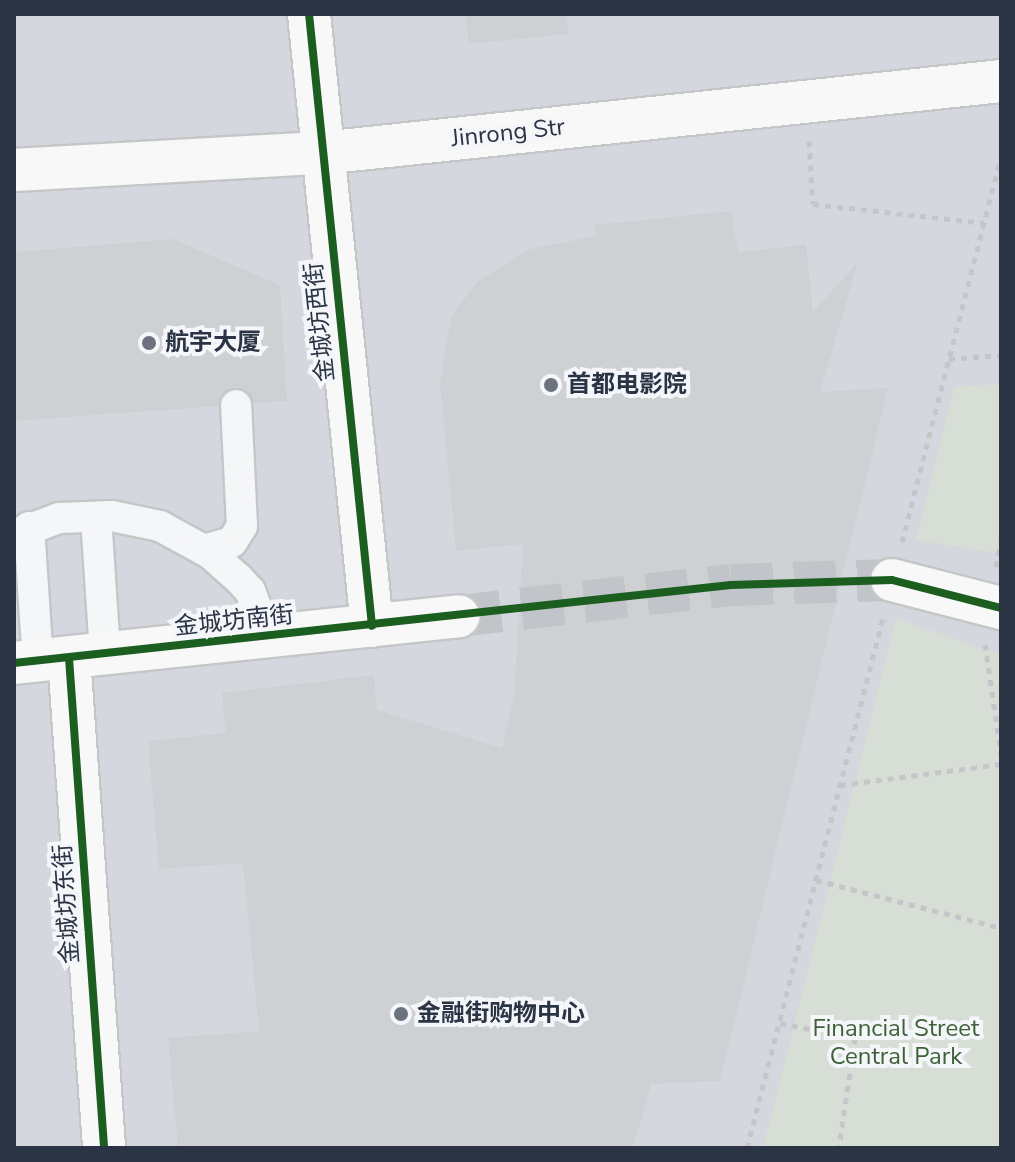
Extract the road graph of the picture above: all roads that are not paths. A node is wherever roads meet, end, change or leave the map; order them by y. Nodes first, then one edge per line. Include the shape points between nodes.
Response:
1 (309, 14) edge
2 (1001, 81) edge
3 (323, 166) junction
4 (14, 170) edge
5 (14, 197) edge
6 (236, 405) dead end
7 (96, 517) junction
8 (22, 531) edge
9 (204, 550) junction
10 (892, 580) tunnel mouth
11 (995, 607) edge
12 (459, 616) tunnel mouth
13 (372, 626) junction
14 (268, 637) junction
15 (57, 659) edge
16 (104, 1148) edge

1 - 3 street, 金城坊西街
2 - 3 street, Jinrong Str
3 - 4 street, Jinrong Str
3 - 5 street
3 - 13 street, 金城坊西街
6 - 9 street via 242,526 232,542
7 - 8 street via 59,518
7 - 9 street via 160,526
7 - 15 street
8 - 15 street
9 - 14 street via 250,591
10 - 11 street
12 - 13 street, 金城坊南街
13 - 14 street, 金城坊南街
14 - 15 street, 金城坊南街
15 - 16 street, 金城坊东街

